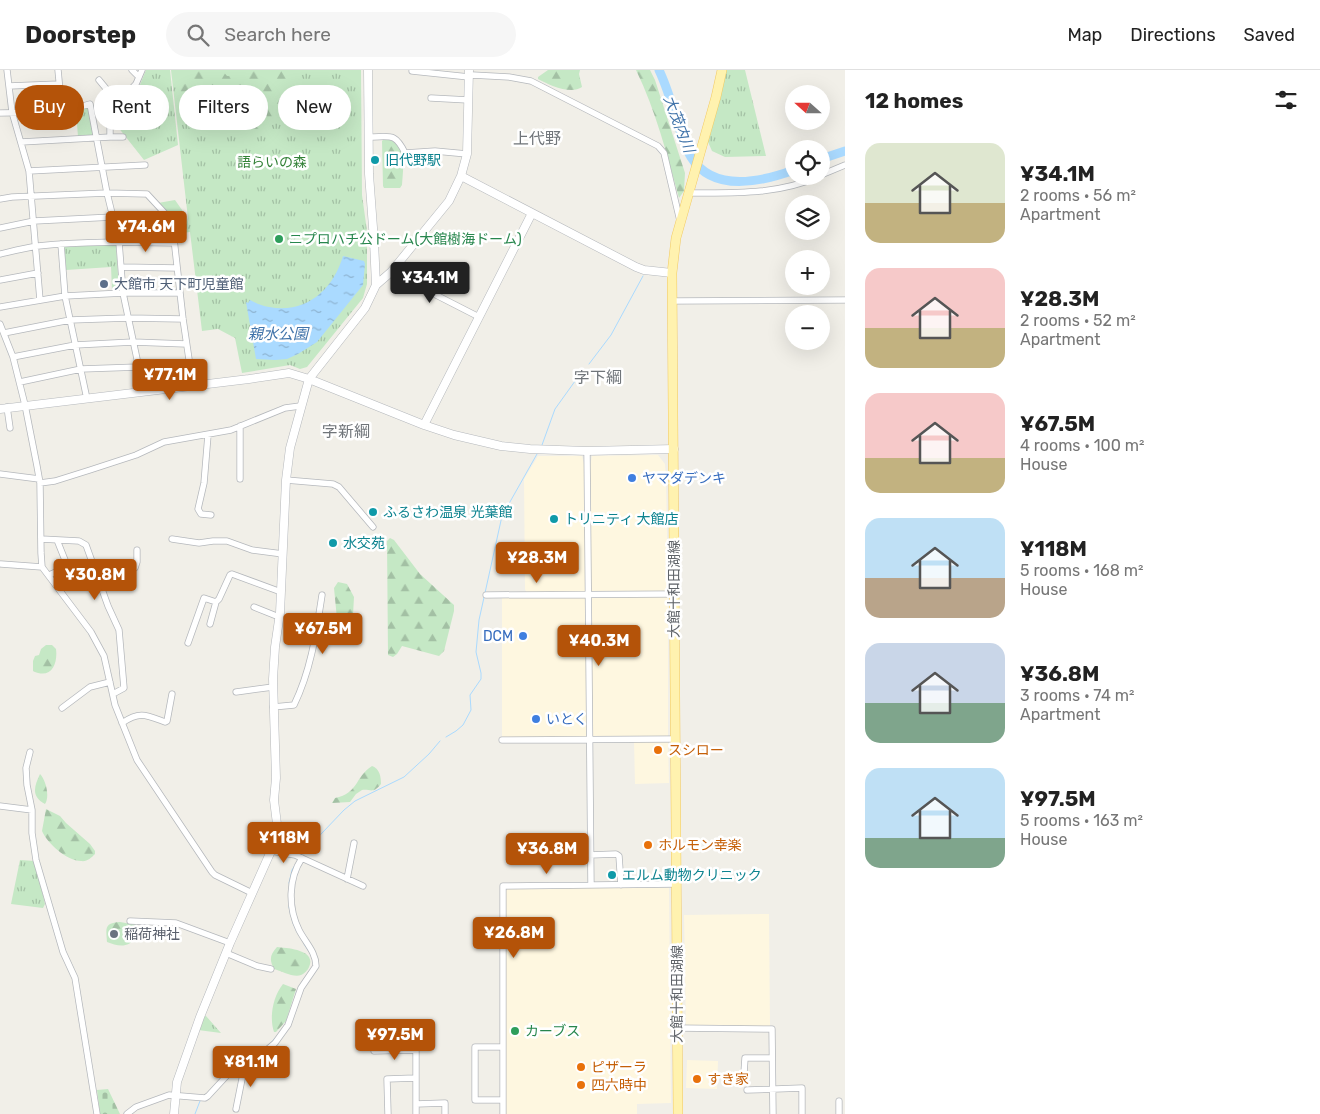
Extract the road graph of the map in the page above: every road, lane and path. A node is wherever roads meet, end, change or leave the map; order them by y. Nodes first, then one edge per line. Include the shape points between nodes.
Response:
1 (7, 70) edge
2 (58, 70) edge
3 (132, 70) edge
4 (142, 70) edge
5 (368, 70) edge
6 (722, 70) edge
7 (412, 71) dead end
8 (469, 73) edge
9 (139, 77) junction
10 (99, 80) dead end
11 (59, 84) joint
12 (103, 85) edge
13 (135, 85) edge
14 (9, 86) junction
15 (431, 98) dead end
16 (468, 100) junction
17 (84, 106) edge
18 (12, 112) junction
19 (0, 113) edge
20 (110, 130) edge
21 (110, 137) junction
22 (123, 137) dead end
23 (369, 137) junction
24 (97, 138) junction
25 (21, 142) junction
26 (467, 154) junction
27 (145, 165) dead end
28 (845, 165) edge
29 (102, 168) junction
30 (29, 171) junction
31 (830, 172) edge
32 (461, 176) junction
33 (794, 185) edge
34 (107, 193) junction
35 (689, 193) junction
36 (32, 197) junction
37 (0, 199) edge
38 (532, 213) junction
39 (113, 217) junction
40 (171, 218) junction
41 (34, 221) junction
42 (680, 223) junction
43 (0, 228) edge
44 (119, 242) junction
45 (174, 243) junction
46 (61, 244) junction
47 (36, 246) junction
48 (0, 254) edge
49 (121, 267) junction
50 (177, 268) junction
51 (391, 272) junction
52 (38, 273) junction
53 (672, 274) junction
54 (0, 280) edge
55 (376, 285) junction
56 (123, 293) junction
57 (180, 293) junction
58 (65, 296) junction
59 (40, 300) junction
60 (845, 300) edge
61 (672, 301) junction
62 (0, 307) edge
63 (479, 317) junction
64 (128, 318) junction
65 (183, 319) junction
66 (70, 320) junction
67 (0, 324) edge
68 (4, 333) junction
69 (133, 342) junction
70 (186, 344) junction
71 (76, 345) junction
72 (13, 356) junction
73 (138, 367) junction
74 (190, 368) junction
75 (81, 369) junction
76 (309, 379) junction
77 (20, 382) junction
78 (193, 386) junction
79 (144, 392) junction
80 (87, 398) junction
81 (25, 405) junction
82 (300, 406) junction
83 (4, 408) edge
84 (424, 425) junction
85 (240, 426) junction
86 (10, 428) dead end
87 (208, 435) junction
88 (674, 449) junction
89 (586, 450) junction
90 (0, 474) edge
91 (240, 479) dead end
92 (286, 480) junction
93 (39, 481) junction
94 (211, 514) dead end
95 (373, 527) dead end
96 (41, 539) junction
97 (172, 539) dead end
98 (57, 540) junction
99 (137, 550) dead end
100 (283, 554) junction
101 (1, 564) edge
102 (42, 567) junction
103 (49, 575) junction
104 (97, 577) junction
105 (281, 592) junction
106 (589, 594) junction
107 (674, 594) junction
108 (486, 595) dead end
109 (322, 596) dead end
110 (216, 602) junction
111 (254, 607) dead end
112 (279, 617) junction
113 (210, 624) dead end
114 (188, 643) dead end
115 (110, 682) junction
116 (273, 686) junction
117 (236, 692) dead end
118 (112, 694) junction
119 (172, 694) dead end
120 (273, 707) junction
121 (62, 708) dead end
122 (122, 723) junction
123 (676, 739) junction
124 (502, 740) dead end
125 (590, 740) junction
126 (30, 752) dead end
127 (0, 806) edge
128 (32, 810) junction
129 (354, 843) dead end
130 (271, 851) junction
131 (590, 854) junction
132 (302, 858) junction
133 (347, 879) junction
134 (677, 884) junction
135 (591, 885) junction
136 (621, 885) junction
137 (364, 886) dead end
138 (252, 893) junction
139 (130, 921) dead end
140 (230, 943) junction
141 (226, 953) junction
142 (271, 969) dead end
143 (677, 1028) junction
144 (416, 1032) dead end
145 (503, 1047) junction
146 (416, 1050) junction
147 (374, 1052) dead end
148 (771, 1058) junction
149 (246, 1064) junction
150 (283, 1072) dead end
151 (744, 1073) dead end
152 (415, 1078) junction
153 (748, 1090) dead end
154 (772, 1090) junction
155 (174, 1095) junction
156 (503, 1100) junction
157 (839, 1101) dead end
158 (416, 1104) junction
159 (236, 1109) dead end
160 (97, 1114) edge
161 (127, 1114) edge
162 (174, 1114) edge
163 (388, 1114) edge
164 (416, 1114) edge
165 (445, 1114) edge
166 (503, 1114) edge
167 (678, 1114) edge
168 (772, 1114) edge
169 (802, 1114) edge
170 (839, 1114) edge

1 - 14 street
2 - 11 street
3 - 9 street
4 - 9 street
5 - 23 street
6 - 35 main road, 大館十和田湖線
7 - 8 street
8 - 16 street
8 - 42 street via 531,81 658,146 664,153
9 - 13 street
10 - 12 street
11 - 14 street
14 - 18 street
15 - 16 street
16 - 26 street
17 - 24 street via 90,104
18 - 19 street
18 - 25 street
20 - 21 street
21 - 22 street
21 - 24 street
23 - 26 street via 399,140 405,153
23 - 55 street
24 - 25 street
24 - 29 street
25 - 30 street
26 - 32 street
27 - 29 street
28 - 31 street
29 - 30 street
29 - 34 street
30 - 36 street
32 - 38 street
32 - 51 street via 449,202
33 - 35 street via 764,192
34 - 36 street
34 - 39 street
34 - 40 street via 147,194
35 - 42 main road, 大館十和田湖線
36 - 37 street
36 - 41 street
38 - 53 street via 636,268
38 - 63 street
39 - 40 street
39 - 41 street
39 - 44 street
40 - 45 street
41 - 43 street
41 - 47 street
42 - 53 main road, 大館十和田湖線
44 - 45 street
44 - 46 street
44 - 49 street
45 - 50 street
46 - 47 street
46 - 58 street
47 - 48 street
47 - 52 street
49 - 50 street
49 - 56 street
50 - 57 street
51 - 55 street
51 - 63 street
52 - 54 street
52 - 59 street
53 - 61 main road, 大館十和田湖線
55 - 76 street via 365,308
56 - 57 street
56 - 58 street
56 - 64 street
57 - 65 street
58 - 59 street
58 - 66 street
59 - 62 street
60 - 61 street
61 - 88 main road, 大館十和田湖線
63 - 84 street
64 - 65 street
64 - 66 street
64 - 69 street
65 - 70 street
66 - 68 street
66 - 71 street
67 - 68 street
68 - 72 street
69 - 70 street
69 - 71 street
69 - 73 street
70 - 74 street
71 - 72 street
71 - 75 street
72 - 77 street
73 - 74 street
73 - 75 street
73 - 79 street
74 - 78 street
75 - 77 street
75 - 80 street
76 - 78 street via 289,373
76 - 82 street
76 - 84 street
77 - 81 street
78 - 79 street
79 - 80 street
80 - 81 street
81 - 83 street
81 - 93 street
82 - 85 street via 285,408
82 - 92 street
83 - 86 street
84 - 89 street via 501,446
85 - 87 street
85 - 91 street
87 - 93 street via 164,442 136,455 55,481
87 - 94 street via 204,484 198,509 201,514
88 - 89 street
88 - 107 main road, 大館十和田湖線
89 - 106 street
90 - 93 street
92 - 95 street via 339,487
92 - 100 street
93 - 96 street
96 - 98 street
96 - 102 street
97 - 100 street via 199,543 227,541 252,550
98 - 103 street via 67,565
98 - 104 street via 86,544
99 - 104 street via 135,568
100 - 105 street
101 - 102 street
102 - 103 street
103 - 115 street via 91,632 104,656
104 - 118 street via 119,630 121,644 124,688
105 - 110 street via 232,574
105 - 112 street
106 - 107 street
106 - 108 street
106 - 125 street
107 - 123 main road, 大館十和田湖線
109 - 120 street via 303,686 294,705
110 - 113 street
110 - 114 street via 204,598
111 - 112 street
112 - 116 street
115 - 118 street
115 - 121 street via 90,687
116 - 117 street
116 - 120 street
118 - 122 street
119 - 122 street via 167,721 138,715
120 - 130 street via 274,800 278,832
122 - 138 street via 137,760 212,872
123 - 125 street
123 - 134 main road, 大館十和田湖線
124 - 125 street
125 - 131 street
126 - 128 street via 26,777
127 - 128 street
128 - 160 street via 36,860 63,952 74,978
129 - 133 street
130 - 132 street
130 - 138 street
131 - 135 street
131 - 136 street via 619,856
132 - 133 street
132 - 149 street via 292,877 292,906 299,930 314,954 316,966 301,988 288,1025 266,1052
133 - 137 street
134 - 136 street
134 - 143 main road, 大館十和田湖線
135 - 136 street
135 - 145 street via 503,886
138 - 140 street
139 - 140 street via 176,923
140 - 141 street
141 - 142 street
141 - 155 street via 176,1082
143 - 148 street via 772,1029
143 - 167 main road, 大館十和田湖線
144 - 146 street
145 - 156 street
145 - 156 street via 474,1047 475,1100
146 - 147 street
146 - 152 street
148 - 151 street via 744,1058
148 - 154 street
149 - 150 street
149 - 155 street via 232,1070 205,1098
149 - 159 street
152 - 158 street
152 - 163 street via 388,1079
153 - 154 street
154 - 168 street
154 - 169 street via 802,1088
155 - 161 street via 136,1107
155 - 162 street
156 - 166 street
157 - 170 street
158 - 164 street
158 - 165 street via 445,1103

